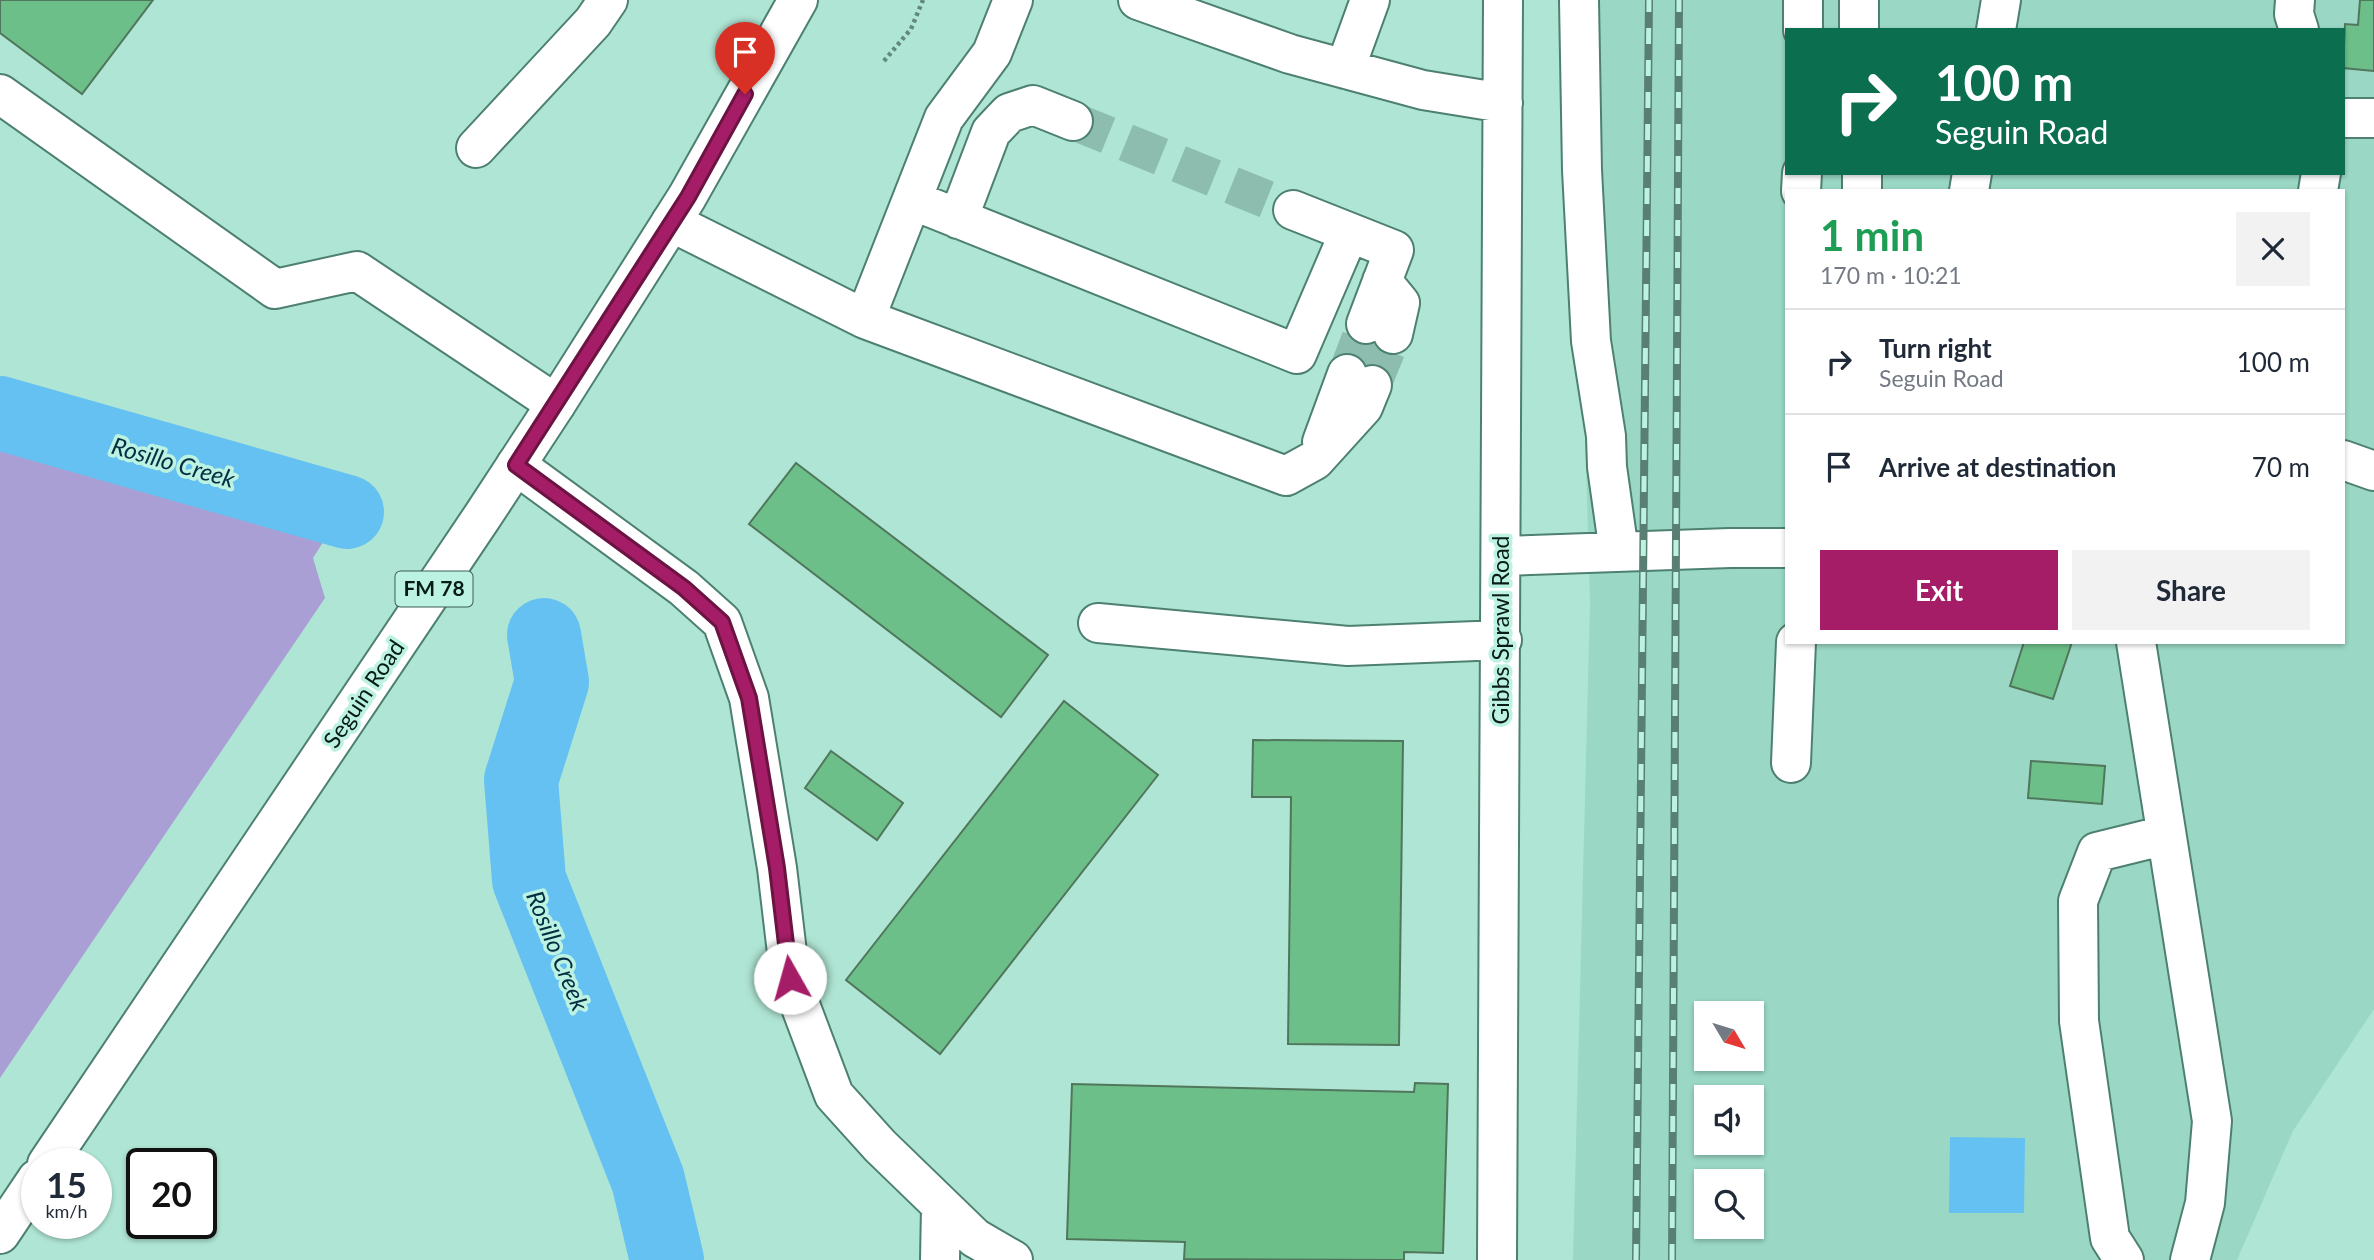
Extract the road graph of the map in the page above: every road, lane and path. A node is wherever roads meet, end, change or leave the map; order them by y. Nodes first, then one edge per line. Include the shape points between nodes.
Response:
1 (608, 0) edge
2 (798, 0) edge
3 (923, 0) edge
4 (1013, 0) edge
5 (1138, 0) edge
6 (1370, 0) edge
7 (1503, 0) edge
8 (1579, 0) edge
9 (1803, 0) edge
10 (1859, 0) edge
11 (2001, 0) edge
12 (2295, 0) edge
13 (1802, 28) edge
14 (1859, 28) edge
15 (1996, 28) edge
16 (2298, 28) edge
17 (884, 61) dead end
18 (1345, 69) junction
19 (0, 94) edge
20 (1503, 103) junction
21 (2345, 118) edge
22 (2374, 118) edge
23 (1073, 121) tunnel mouth
24 (476, 148) dead end
25 (912, 200) junction
26 (1293, 210) tunnel mouth
27 (958, 219) junction
28 (671, 222) junction
29 (1349, 233) junction
30 (865, 319) junction
31 (1379, 329) tunnel mouth
32 (1359, 380) tunnel mouth
33 (556, 404) junction
34 (2345, 461) edge
35 (516, 465) junction
36 (2374, 471) edge
37 (1785, 548) edge
38 (1619, 552) junction
39 (1502, 556) junction
40 (1098, 622) dead end
41 (1502, 640) junction
42 (1796, 644) edge
43 (2136, 644) edge
44 (1791, 763) dead end
45 (2166, 835) junction
46 (58, 1148) edge
47 (21, 1203) edge
48 (941, 1206) junction
49 (0, 1234) edge
50 (940, 1260) edge
51 (1013, 1260) edge
52 (1497, 1260) edge
53 (2124, 1260) edge
54 (2190, 1260) edge

1 - 24 main road
2 - 28 main road, Seguin Road / FM 78
3 - 17 path via 911,29
4 - 25 main road via 992,53 944,118
5 - 18 main road
6 - 18 main road
7 - 20 main road, Gibbs Sprawl Road
8 - 38 main road via 1591,341
9 - 13 main road
10 - 14 main road
11 - 15 main road
12 - 16 main road
18 - 20 main road via 1423,90
19 - 33 main road via 275,289 356,271
20 - 39 main road, Gibbs Sprawl Road
21 - 22 main road
23 - 27 main road via 1033,105 1009,113 991,132
25 - 27 main road
25 - 30 main road
26 - 29 main road
27 - 29 main road via 1297,354
28 - 30 main road
28 - 33 main road, Seguin Road / FM 78
29 - 31 main road via 1394,250 1382,281 1400,303
30 - 32 main road via 1286,476 1315,460 1363,407
33 - 35 main road, Seguin Road / FM 78
34 - 36 main road
35 - 46 main road, Seguin Road / FM 78
35 - 48 main road via 684,588 722,622 749,698 790,978 834,1095
37 - 38 main road
38 - 39 main road
39 - 41 main road, Gibbs Sprawl Road
40 - 41 main road via 1348,646
41 - 52 main road, Gibbs Sprawl Road
42 - 44 main road
43 - 45 main road
45 - 53 main road via 2097,852 2078,901 2079,1021 2110,1238
45 - 54 main road via 2212,1121 2205,1203
47 - 49 main road
48 - 50 main road
48 - 51 main road via 975,1238

